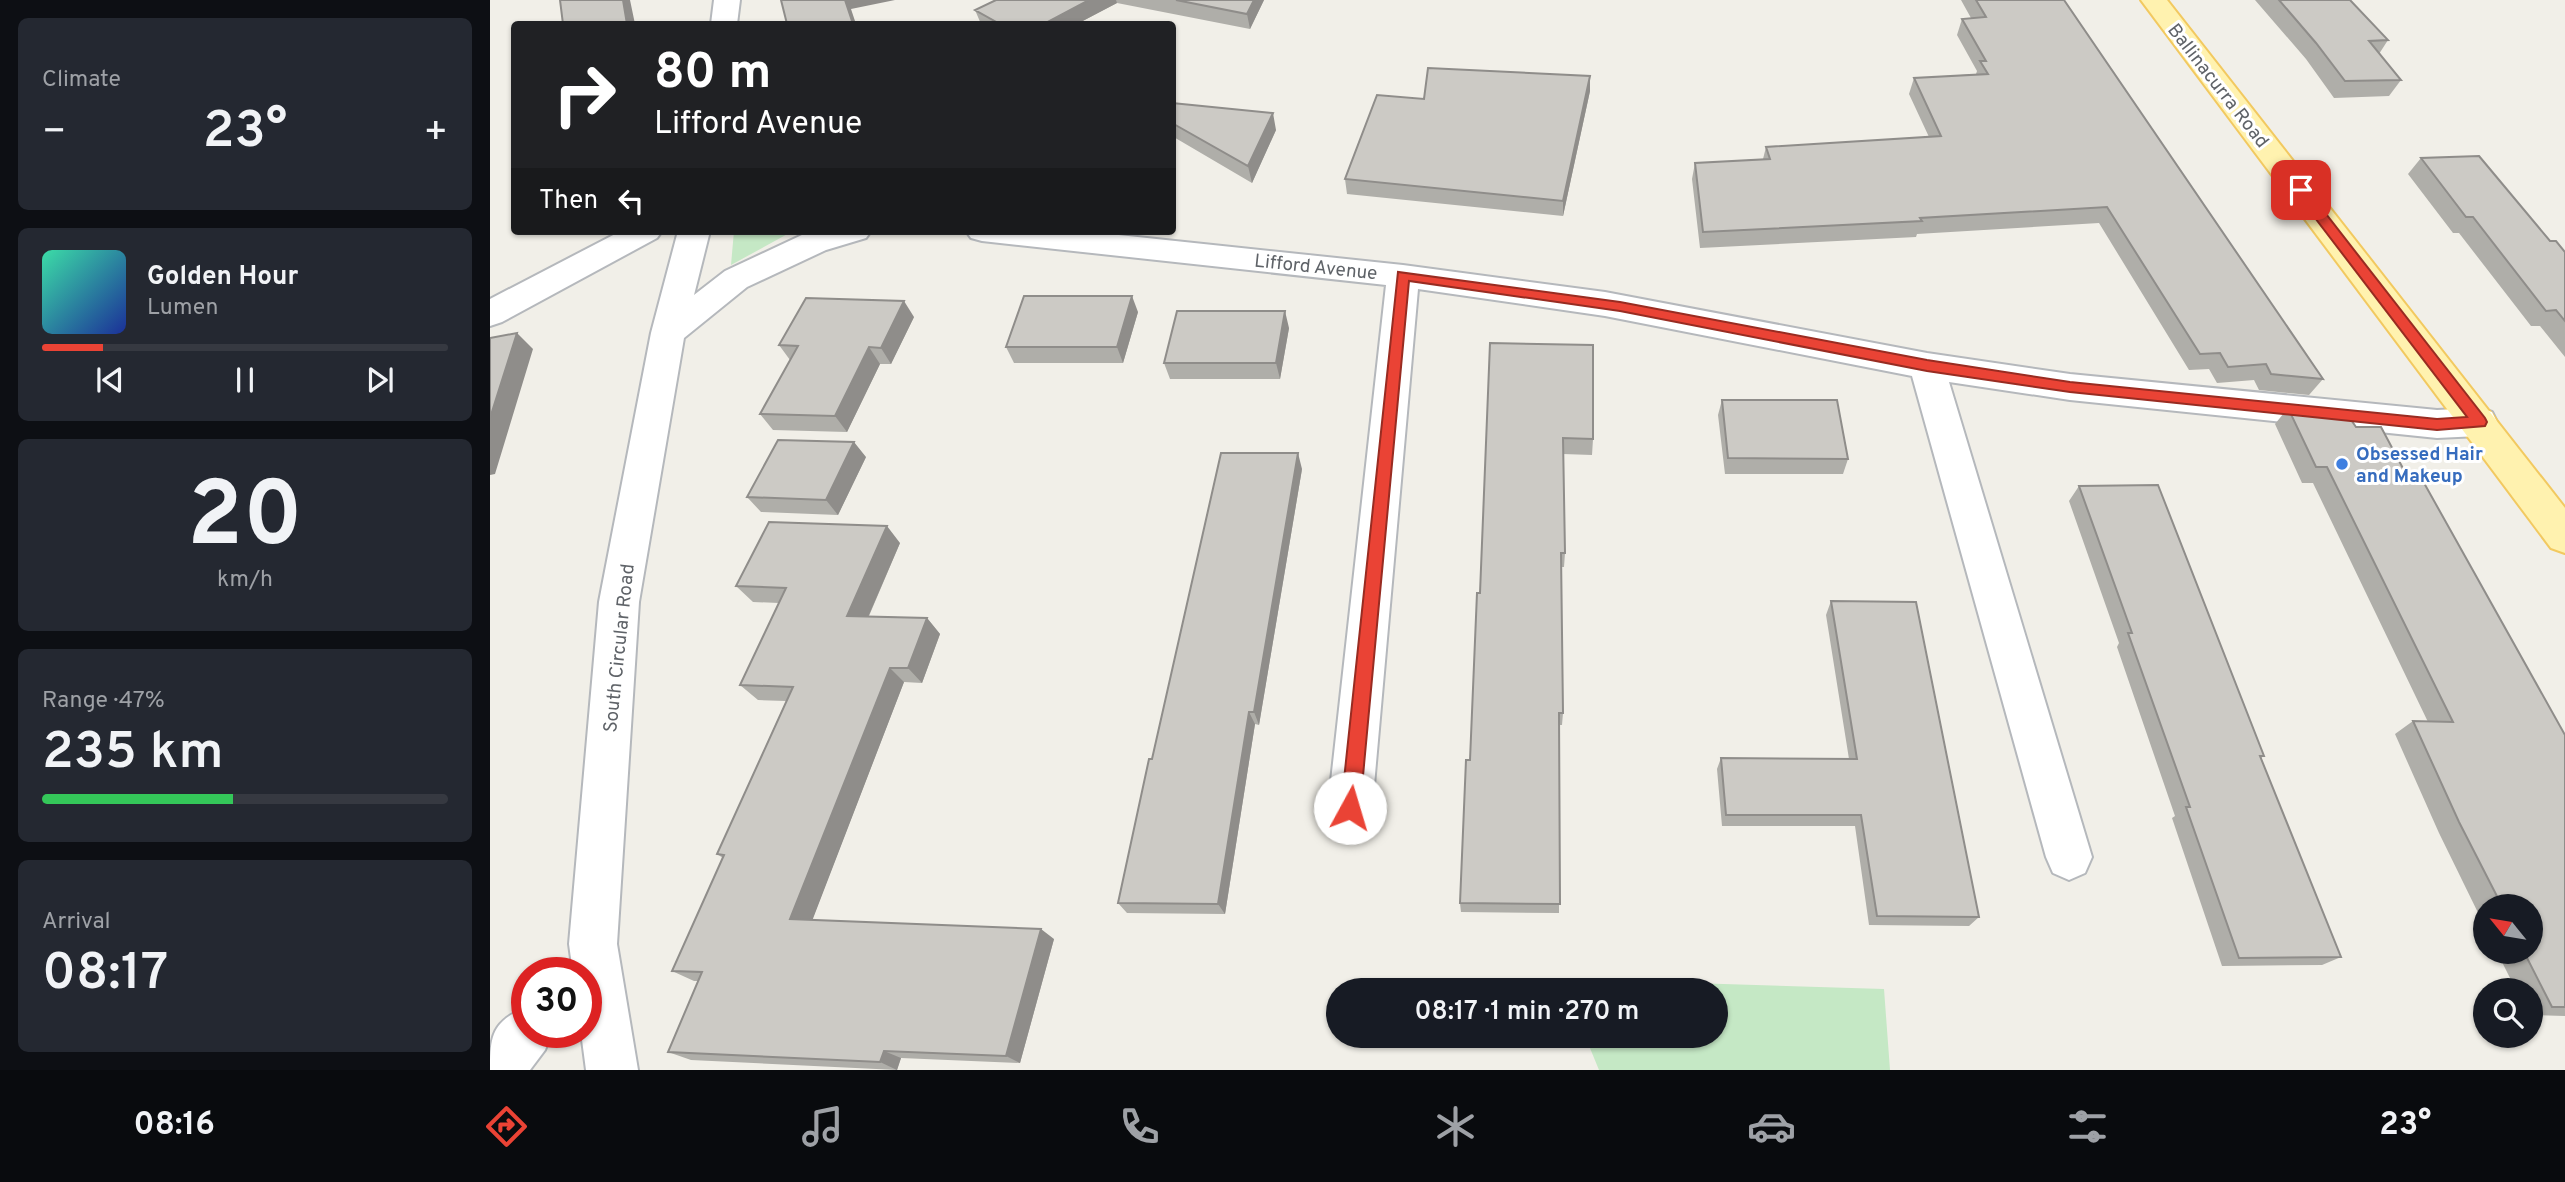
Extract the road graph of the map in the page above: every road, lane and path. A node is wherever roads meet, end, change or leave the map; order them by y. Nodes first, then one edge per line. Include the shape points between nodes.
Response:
1 (727, 0) edge
2 (2154, 0) edge
3 (724, 21) edge
4 (638, 235) edge
5 (693, 235) edge
6 (840, 235) edge
7 (1019, 235) edge
8 (1402, 276) junction
9 (490, 314) edge
10 (668, 333) junction
11 (1927, 366) junction
12 (2479, 422) junction
13 (2565, 537) edge
14 (1350, 808) dead end
15 (2069, 857) dead end
16 (582, 957) edge
17 (602, 1033) edge
18 (515, 1048) edge
19 (498, 1070) edge
20 (612, 1070) edge

1 - 3 street
2 - 12 main road, Ballinacurra Road
4 - 9 street
5 - 10 street, South Circular Road
6 - 10 street via 736,279
7 - 8 street, Lifford Avenue
8 - 11 street, Lifford Avenue via 1620,306
8 - 14 street
10 - 16 street, South Circular Road via 620,602
11 - 12 street, Lifford Avenue via 2070,387 2437,424
11 - 15 street
12 - 13 main road, Ballinacurra Road
17 - 20 street, South Circular Road
18 - 19 street

